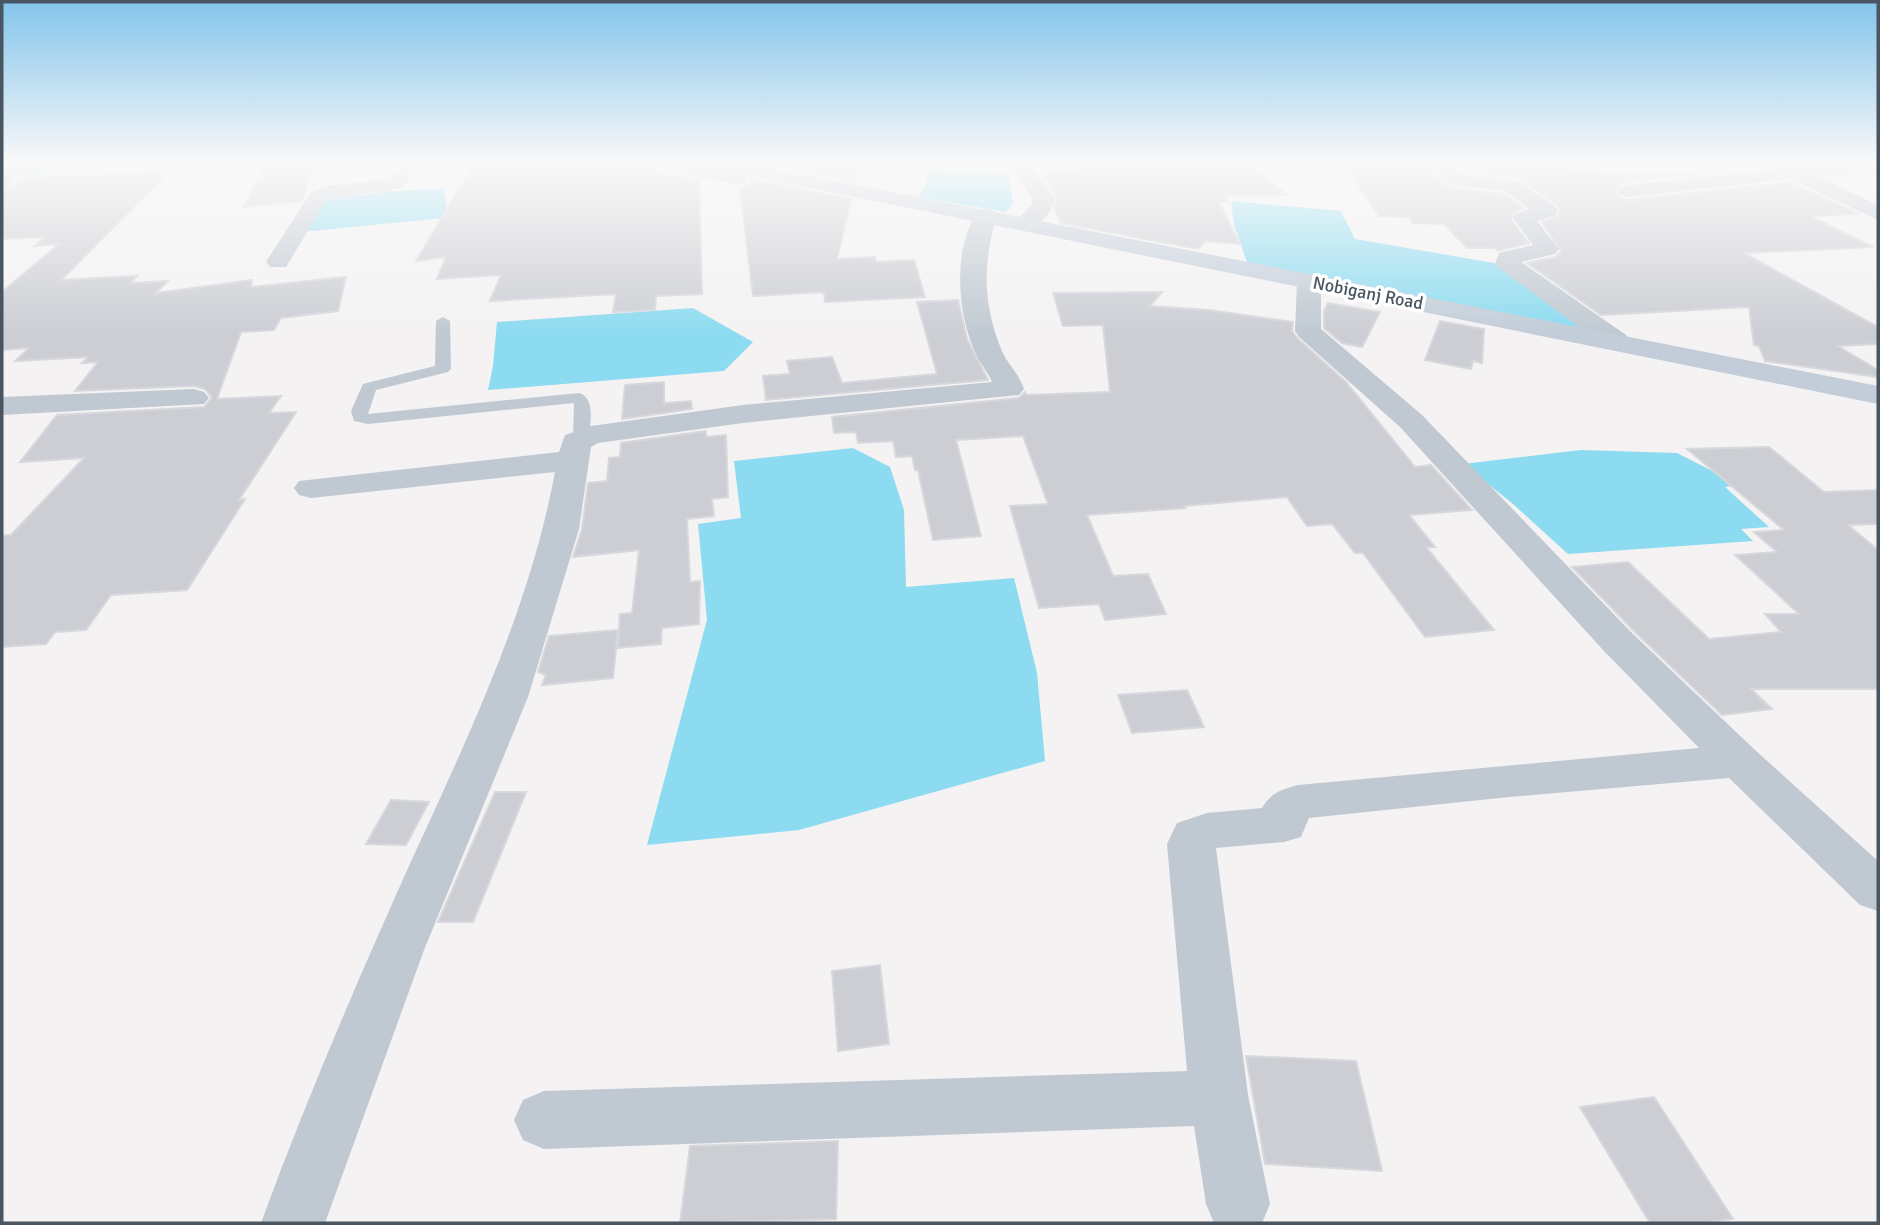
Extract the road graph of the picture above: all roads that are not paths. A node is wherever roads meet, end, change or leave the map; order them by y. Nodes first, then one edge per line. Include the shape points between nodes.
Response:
1 (303, 220) edge
2 (1004, 220) joint
3 (1526, 220) edge
4 (278, 261) dead end
5 (1309, 282) junction
6 (443, 321) dead end
7 (1616, 341) junction
8 (1751, 369) junction
9 (1878, 395) edge
10 (194, 398) dead end
11 (2, 405) edge
12 (1878, 413) edge
13 (577, 449) junction
14 (311, 488) dead end
15 (1739, 761) junction
16 (1878, 891) edge
17 (1219, 1095) junction
18 (544, 1120) dead end
19 (1238, 1203) dead end
20 (293, 1223) edge

1 - 4 street
2 - 5 main road, Nobiganj Road
2 - 13 street via 975,243 972,290 988,353 1009,389 743,414
3 - 7 street via 1546,249 1507,258 1507,263
5 - 7 main road, Nobiganj Road
5 - 15 street via 1308,331 1411,421 1618,642
6 - 13 lane via 443,369 369,387 360,417 579,398
7 - 8 main road, Nobiganj Road
8 - 9 main road, Nobiganj Road
8 - 12 main road, Nobiganj Road via 1791,388
10 - 11 street
13 - 14 street
13 - 20 street via 562,529 507,697 398,950
15 - 16 street
15 - 17 street via 1298,802 1284,811 1283,824 1194,836 1191,844
17 - 18 street
17 - 19 street

